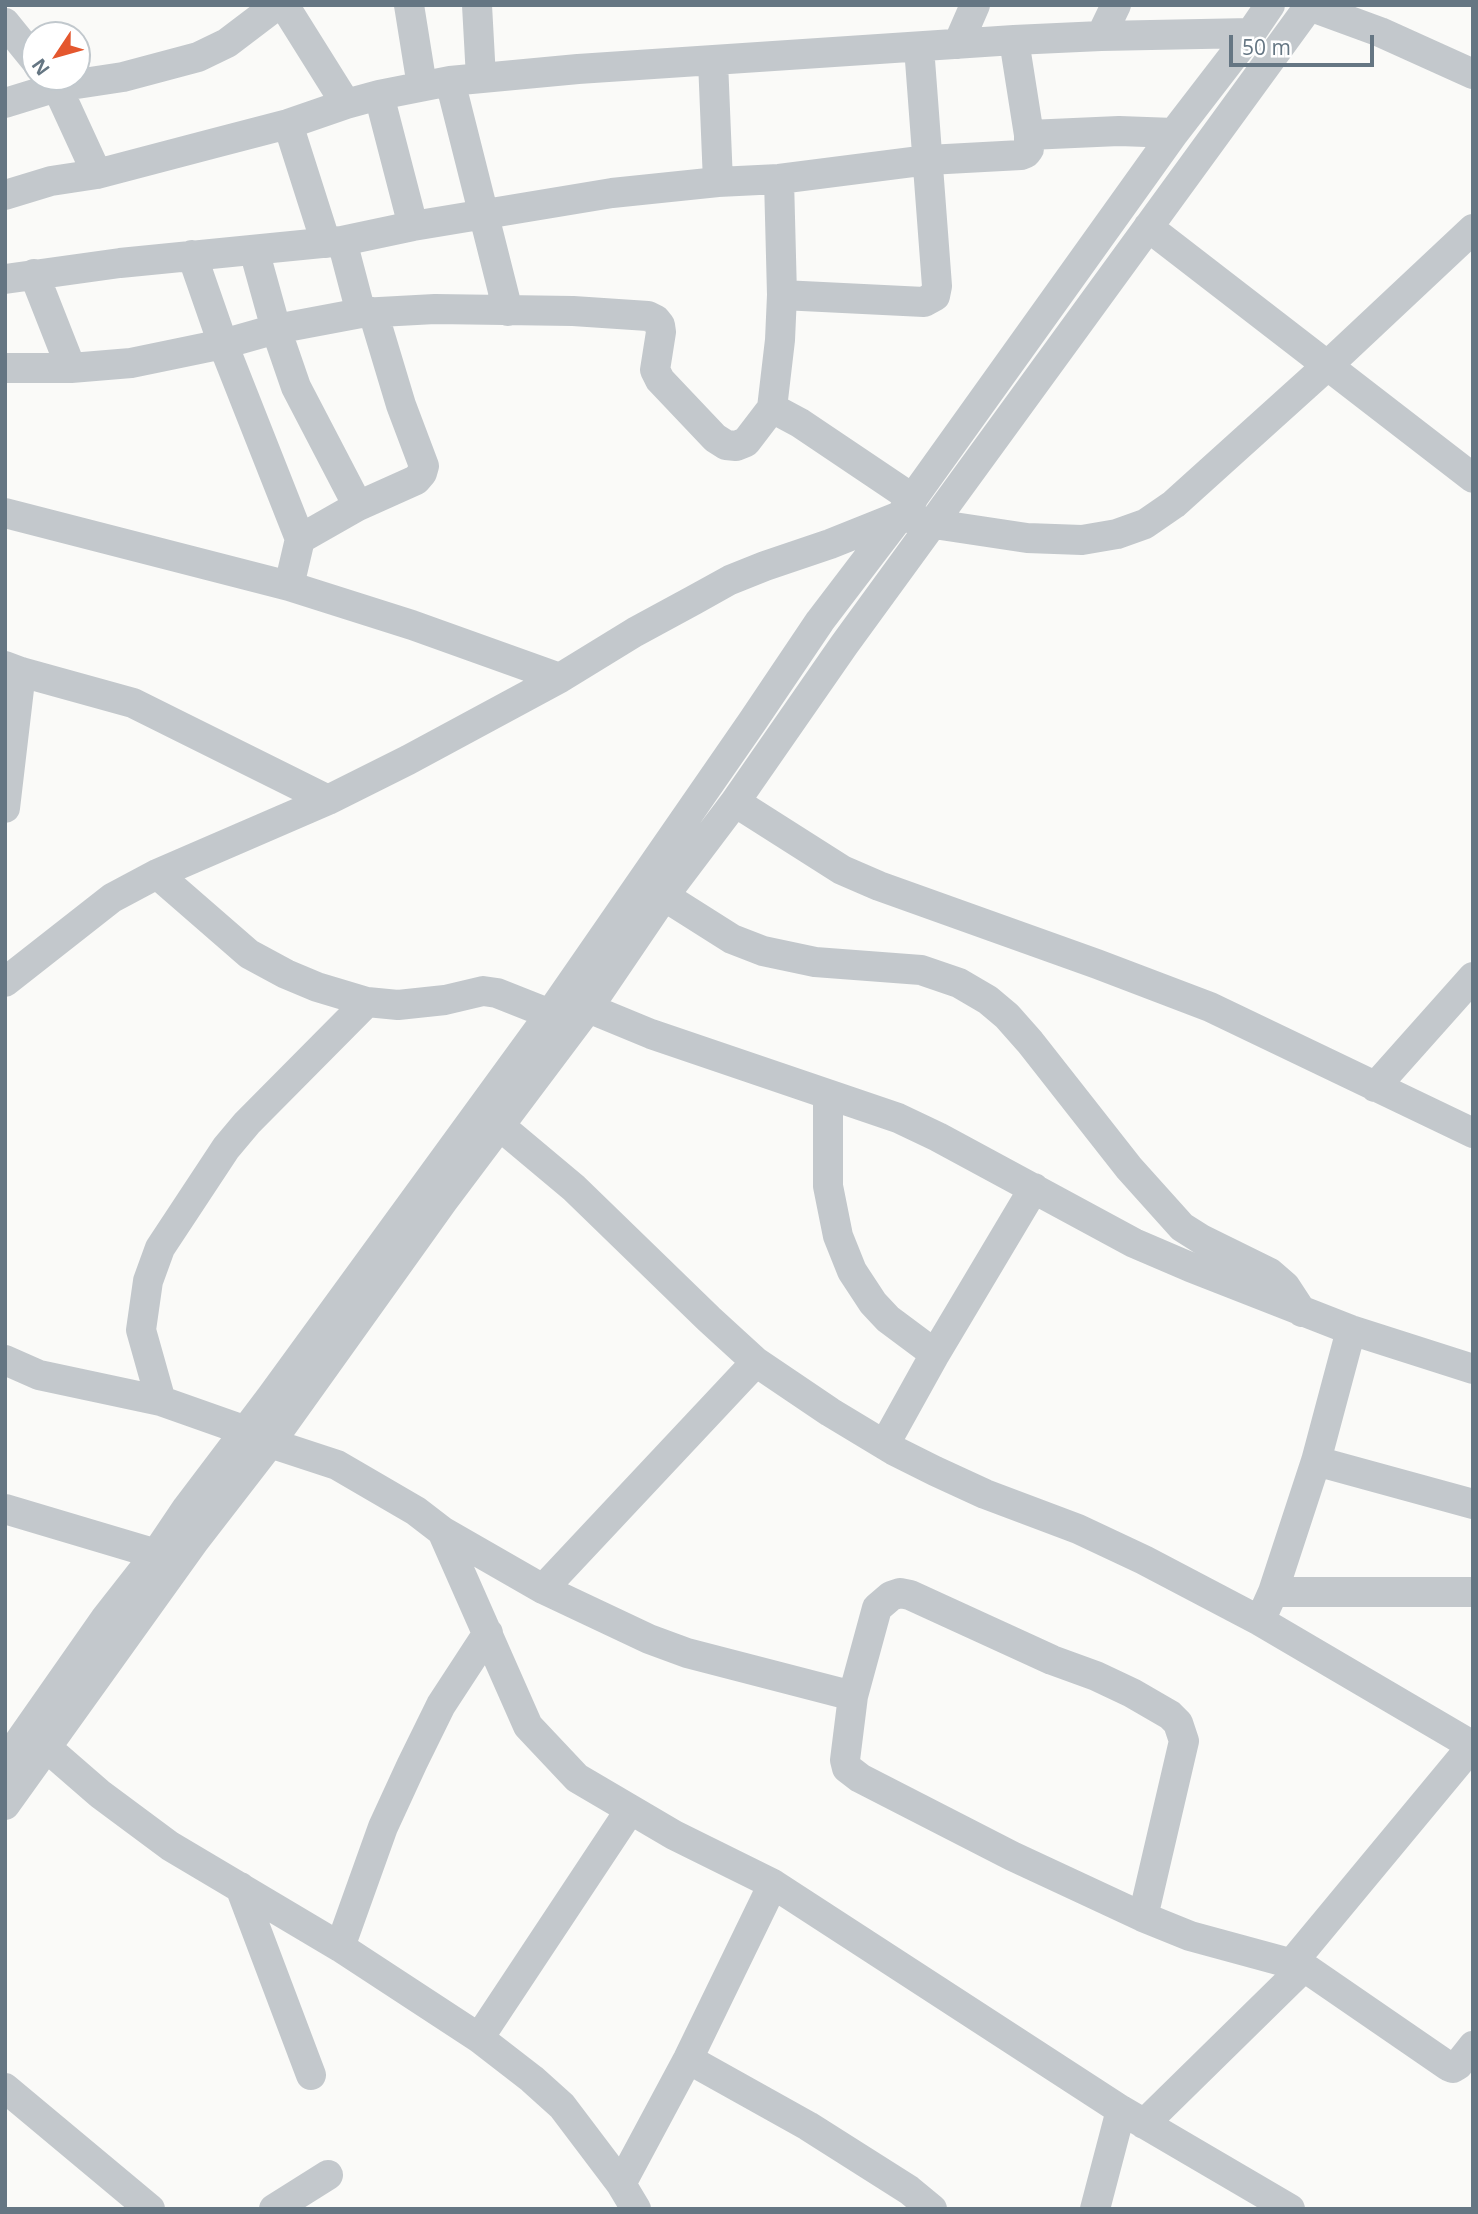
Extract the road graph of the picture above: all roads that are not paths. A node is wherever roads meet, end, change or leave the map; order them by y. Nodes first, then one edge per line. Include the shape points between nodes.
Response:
1 (277, 5) edge
2 (284, 5) edge
3 (409, 5) edge
4 (477, 5) edge
5 (975, 5) edge
6 (1116, 5) edge
7 (1270, 5) edge
8 (1310, 6) edge
9 (5, 23) edge
10 (1251, 33) junction
11 (1101, 36) junction
12 (1014, 40) junction
13 (21, 43) edge
14 (958, 44) junction
15 (919, 47) junction
16 (713, 61) junction
17 (1473, 74) edge
18 (481, 78) junction
19 (91, 79) edge
20 (436, 83) junction
21 (32, 91) edge
22 (57, 91) edge
23 (379, 95) junction
24 (5, 103) edge
25 (346, 103) junction
26 (288, 124) junction
27 (1029, 135) junction
28 (1167, 144) junction
29 (928, 160) junction
30 (97, 174) junction
31 (1186, 175) junction
32 (779, 179) junction
33 (718, 183) junction
34 (5, 195) edge
35 (484, 214) junction
36 (413, 226) junction
37 (1148, 227) junction
38 (1473, 229) edge
39 (334, 242) junction
40 (254, 250) junction
41 (192, 256) junction
42 (1461, 260) edge
43 (20, 277) edge
44 (782, 295) junction
45 (508, 311) junction
46 (367, 313) junction
47 (276, 329) junction
48 (223, 344) junction
49 (1327, 366) junction
50 (5, 368) edge
51 (71, 368) junction
52 (772, 408) junction
53 (1473, 478) edge
54 (358, 506) junction
55 (906, 507) junction
56 (5, 513) edge
57 (934, 524) junction
58 (300, 538) junction
59 (289, 586) junction
60 (13, 669) edge
61 (560, 678) junction
62 (328, 800) junction
63 (735, 802) junction
64 (5, 808) edge
65 (157, 874) junction
66 (661, 885) junction
67 (1473, 977) edge
68 (5, 982) edge
69 (367, 1002) junction
70 (588, 1008) junction
71 (550, 1014) junction
72 (1375, 1087) junction
73 (828, 1095) junction
74 (500, 1126) junction
75 (1473, 1133) edge
76 (1034, 1188) junction
77 (1302, 1312) junction
78 (1351, 1331) junction
79 (935, 1354) junction
80 (5, 1360) edge
81 (755, 1362) junction
82 (1473, 1369) edge
83 (161, 1401) junction
84 (258, 1437) junction
85 (885, 1444) junction
86 (1315, 1461) junction
87 (1473, 1504) edge
88 (5, 1510) edge
89 (442, 1531) junction
90 (156, 1554) junction
91 (543, 1589) junction
92 (1273, 1592) junction
93 (1473, 1592) edge
94 (1260, 1621) junction
95 (488, 1633) junction
96 (853, 1696) junction
97 (1472, 1746) edge
98 (47, 1748) junction
99 (5, 1762) edge
100 (5, 1805) edge
101 (630, 1810) junction
102 (773, 1884) junction
103 (240, 1887) junction
104 (1143, 1917) junction
105 (340, 1947) junction
106 (1298, 1965) junction
107 (480, 2038) junction
108 (1473, 2046) edge
109 (688, 2059) junction
110 (311, 2076) dead end
111 (5, 2088) edge
112 (1133, 2117) junction
113 (328, 2175) dead end
114 (628, 2196) edge
115 (150, 2209) edge
116 (274, 2209) edge
117 (932, 2209) edge
118 (1095, 2209) edge
119 (1290, 2209) edge

1 - 19 street via 227,43 198,57 122,77
2 - 25 street
3 - 20 street
4 - 18 street
5 - 14 street
6 - 11 street
7 - 10 street
8 - 17 street
8 - 31 street
9 - 13 street
10 - 11 street
10 - 28 street
11 - 12 street
12 - 14 street
12 - 27 street
14 - 15 street
15 - 16 street
15 - 29 street
16 - 18 street
16 - 33 street
18 - 20 street
20 - 23 street
20 - 35 street
21 - 24 street
22 - 30 street
23 - 25 street
23 - 36 street
25 - 26 street
26 - 30 street
26 - 39 street
27 - 28 street via 1119,131
27 - 29 street via 1029,149 1021,155
28 - 31 street
28 - 55 street
29 - 32 street
29 - 44 street via 937,286 932,299
30 - 34 street
31 - 37 street
32 - 33 street
32 - 44 street
33 - 35 street via 612,193
35 - 36 street
35 - 45 street
36 - 39 street
37 - 49 street
37 - 57 street
38 - 42 street
39 - 40 street
39 - 46 street
40 - 41 street
40 - 47 street
41 - 43 street
41 - 48 street
42 - 49 street
43 - 51 street
44 - 52 street
45 - 46 street
45 - 52 street via 573,311 656,320 661,332 655,370 660,380 726,445 746,442
46 - 47 street
46 - 54 street via 424,466 416,480
47 - 48 street
47 - 54 street via 296,387
48 - 51 street via 131,363
48 - 58 street
49 - 53 street
49 - 57 street via 1174,504 1145,524 1082,540 1027,538
50 - 51 street
52 - 55 street via 800,423
54 - 58 street
55 - 57 street
55 - 61 street via 730,580
55 - 66 street via 820,621
56 - 59 street
57 - 63 street
58 - 59 street
59 - 61 street
60 - 62 street via 133,703
60 - 64 street
61 - 62 street
62 - 65 street
63 - 66 street
63 - 72 street via 842,870 1210,1007
65 - 68 street via 112,898
65 - 69 street via 249,954 317,987
66 - 70 street
66 - 71 street
66 - 77 street via 732,939 763,951 815,962 921,970 959,982 988,1000 1030,1042 1182,1227 1270,1273
67 - 72 street
69 - 71 street via 421,1004 483,990
69 - 83 street via 226,1148 160,1248 148,1281 141,1330
70 - 73 street
70 - 74 street
71 - 84 street
72 - 75 street
73 - 76 street via 898,1118
73 - 79 street via 828,1186 842,1247 873,1303
74 - 81 street via 575,1188
74 - 84 street
76 - 77 street via 1134,1243
76 - 79 street
77 - 78 street
78 - 82 street
78 - 86 street
79 - 85 street
80 - 83 street via 40,1375
81 - 85 street
81 - 91 street
83 - 84 street
84 - 89 street via 337,1465
84 - 90 street via 187,1508
84 - 98 street via 225,1499
85 - 94 street via 985,1494 1144,1560
86 - 87 street
86 - 92 street
88 - 90 street
89 - 91 street
89 - 95 street
90 - 99 street
91 - 96 street via 687,1653
92 - 93 street
92 - 94 street
94 - 97 street
95 - 101 street via 528,1726 577,1778
95 - 105 street via 441,1705 412,1764 383,1828
96 - 104 street via 845,1760 847,1768 860,1778
96 - 104 street via 877,1608 900,1593 1096,1676 1170,1715 1184,1741
97 - 106 street
98 - 100 street
98 - 103 street via 170,1846
101 - 102 street
101 - 107 street
102 - 109 street
102 - 112 street
103 - 105 street
103 - 110 street
104 - 106 street via 1190,1936
105 - 107 street
106 - 108 street via 1440,2063 1452,2068 1458,2065
106 - 112 street
107 - 114 street via 562,2106
109 - 114 street
109 - 117 street via 808,2126
111 - 115 street
112 - 118 street
112 - 119 street
113 - 116 street

